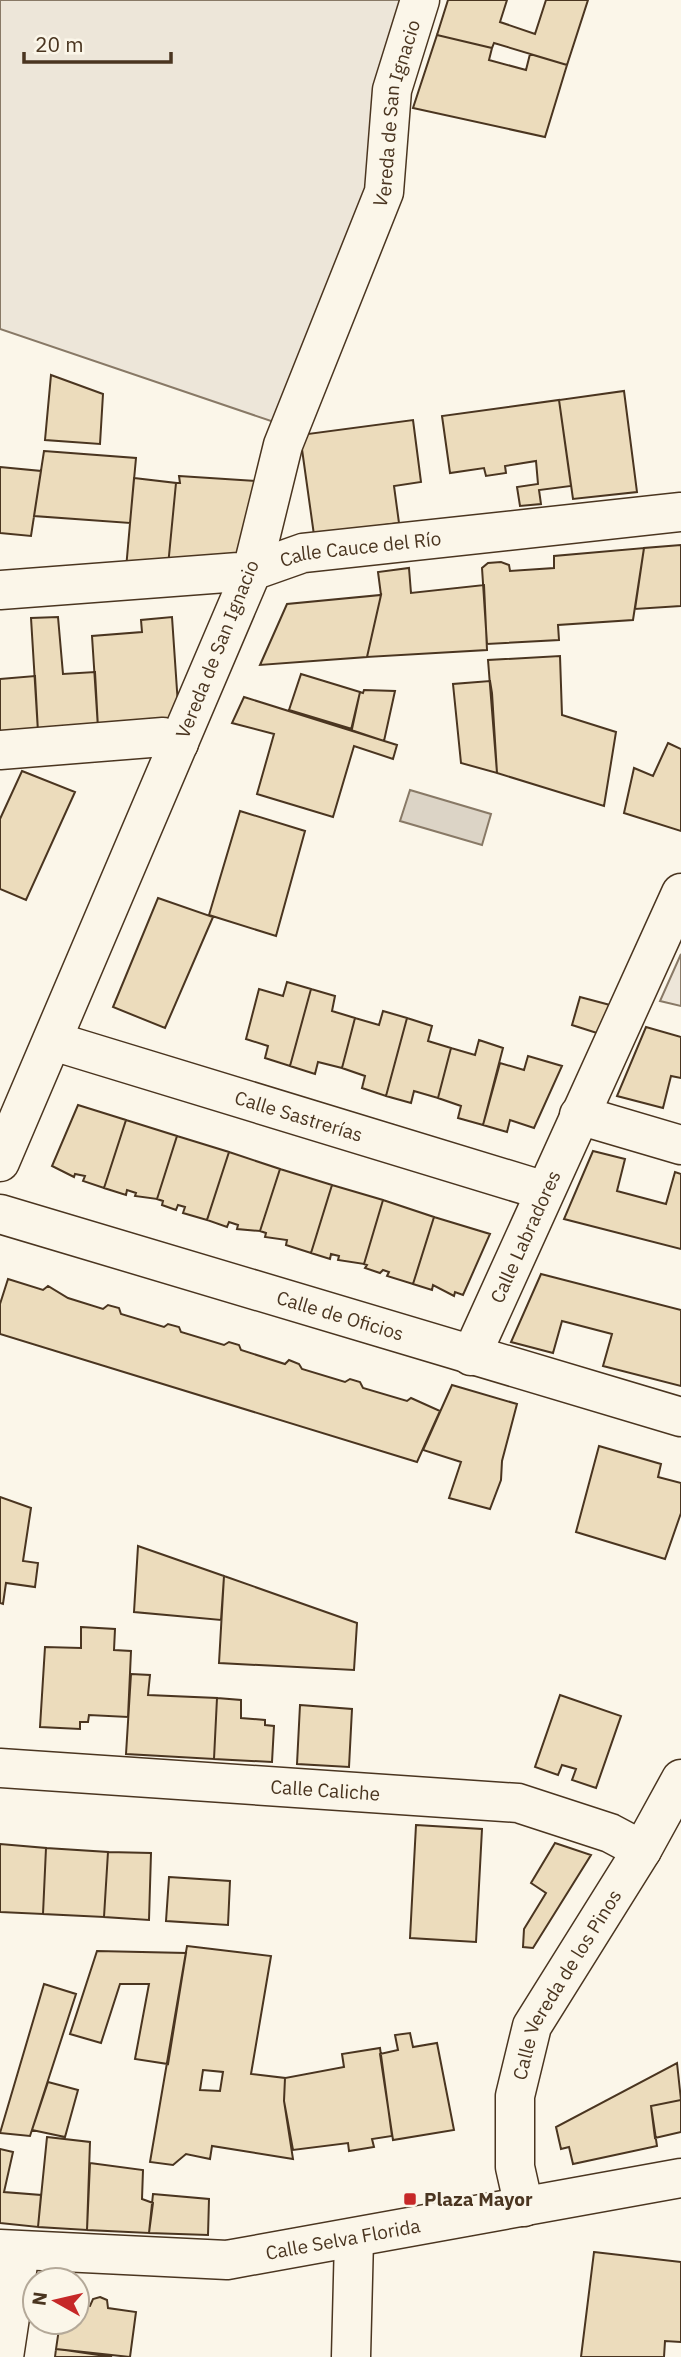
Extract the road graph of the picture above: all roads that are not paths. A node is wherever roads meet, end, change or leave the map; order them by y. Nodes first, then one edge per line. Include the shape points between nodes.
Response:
1 (420, 0) edge
2 (681, 512) edge
3 (252, 571) junction
4 (0, 590) edge
5 (178, 743) junction
6 (0, 750) edge
7 (681, 892) edge
8 (53, 1041) junction
9 (579, 1115) junction
10 (681, 1145) edge
11 (0, 1162) edge
12 (545, 1191) junction
13 (0, 1214) edge
14 (471, 1356) junction
15 (681, 1417) edge
16 (0, 1768) edge
17 (681, 1779) edge
18 (642, 1850) junction
19 (681, 2178) edge
20 (524, 2207) junction
21 (354, 2239) junction
22 (10, 2250) edge
23 (4, 2357) edge
24 (351, 2357) edge

1 - 3 street, Vereda de San Ignacio via 392,90 384,192 283,445
2 - 3 street, Calle Cauce del Río via 303,553
3 - 4 street, Calle Cauce del Río
3 - 5 street, Vereda de San Ignacio
5 - 6 street via 163,737
5 - 8 street, Vereda de San Ignacio
7 - 9 street, Calle Labradores
8 - 11 street, Vereda de San Ignacio
8 - 12 street, Calle Sastrerías
9 - 10 street
9 - 12 street, Calle Labradores
12 - 14 street, Calle Labradores
13 - 14 street, Calle de Oficios
14 - 15 street, Calle de Oficios
16 - 18 street, Calle Caliche via 518,1803 610,1833
17 - 18 street, Calle Vereda de los Pinos
18 - 20 street, Calle Vereda de los Pinos via 532,2026 515,2096 515,2167
19 - 20 street, Calle Selva Florida
20 - 21 street, Calle Selva Florida
21 - 22 street, Calle Selva Florida via 227,2260
21 - 24 street
22 - 23 street

